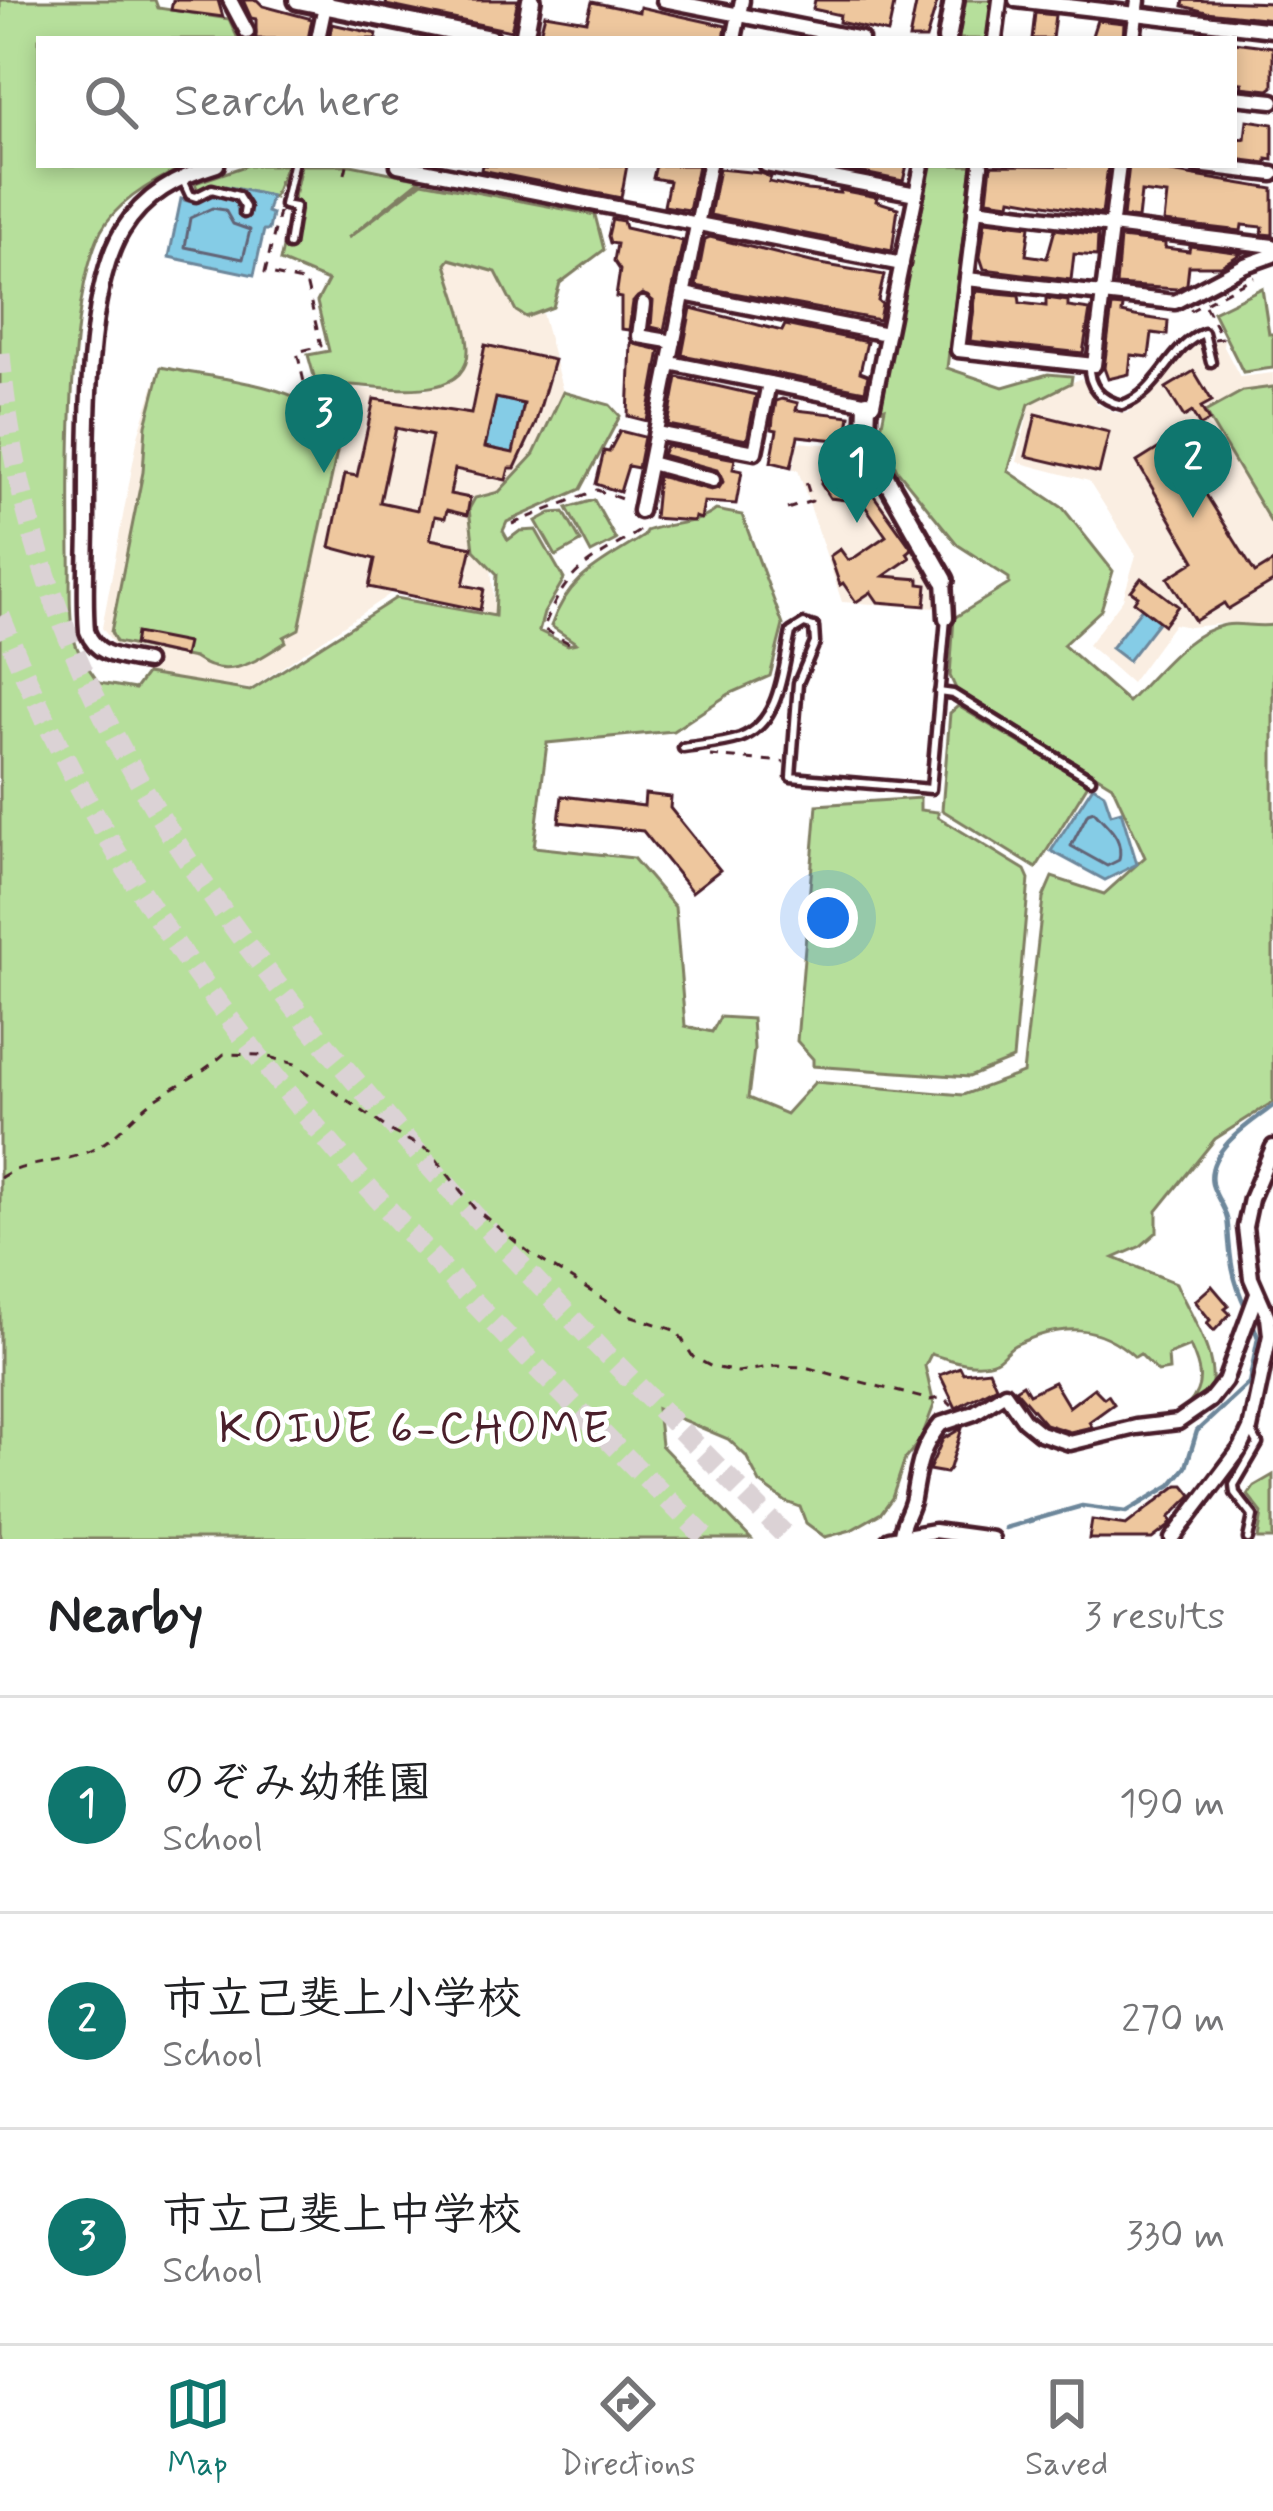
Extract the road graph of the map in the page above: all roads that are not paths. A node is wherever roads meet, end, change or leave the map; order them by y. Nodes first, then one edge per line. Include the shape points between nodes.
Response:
1 (230, 0) edge
2 (298, 0) edge
3 (531, 0) edge
4 (664, 0) edge
5 (954, 0) edge
6 (1000, 0) edge
7 (1016, 0) edge
8 (325, 3) edge
9 (1137, 7) edge
10 (740, 8) edge
11 (1273, 30) edge
12 (247, 32) dead end
13 (319, 36) edge
14 (476, 36) edge
15 (525, 36) edge
16 (849, 36) edge
17 (947, 36) edge
18 (995, 36) edge
19 (1237, 97) edge
20 (1273, 101) edge
21 (208, 168) edge
22 (292, 168) edge
23 (413, 168) edge
24 (499, 168) edge
25 (709, 168) edge
26 (782, 168) edge
27 (921, 168) edge
28 (980, 168) edge
29 (1119, 168) edge
30 (1222, 168) edge
31 (1273, 174) edge
32 (182, 177) junction
33 (496, 184) junction
34 (916, 194) junction
35 (975, 208) junction
36 (244, 213) dead end
37 (698, 224) junction
38 (1112, 225) junction
39 (289, 245) dead end
40 (1273, 246) edge
41 (1273, 256) edge
42 (902, 264) junction
43 (967, 279) junction
44 (684, 294) junction
45 (1103, 295) junction
46 (643, 304) dead end
47 (887, 334) junction
48 (674, 342) junction
49 (1211, 362) dead end
50 (670, 363) junction
51 (1089, 365) junction
52 (769, 383) junction
53 (867, 403) junction
54 (656, 434) junction
55 (650, 463) junction
56 (713, 480) dead end
57 (641, 507) road end
58 (944, 580) joint
59 (946, 618) joint
60 (146, 662) dead end
61 (939, 692) junction
62 (683, 748) dead end
63 (1091, 779) dead end
64 (1273, 1148) edge
65 (1255, 1300) junction
66 (1250, 1429) junction
67 (895, 1538) edge
68 (992, 1539) edge
69 (1172, 1539) edge
70 (1247, 1539) edge

1 - 12 street
2 - 8 street
3 - 15 street
4 - 10 street
5 - 17 street
6 - 18 street
7 - 9 street
8 - 13 street
8 - 14 street
9 - 11 street
10 - 16 street
19 - 20 street
21 - 32 street
22 - 39 lane via 284,205 296,207
23 - 33 street
24 - 33 street
25 - 37 street
26 - 34 street
27 - 34 street
28 - 35 street
29 - 38 street
30 - 31 street
32 - 36 lane via 190,195 212,189 238,196
32 - 60 street via 143,204 115,244 91,370 87,631 101,652
33 - 37 street
34 - 42 street
35 - 38 street
35 - 43 street
37 - 42 street
37 - 44 street
38 - 40 street
38 - 45 street
41 - 45 street via 1167,302
42 - 47 street
43 - 45 street
43 - 51 street via 958,350
44 - 47 street
44 - 48 street
45 - 51 street
46 - 48 street via 639,336
47 - 53 street via 873,404
48 - 50 street
49 - 51 lane via 1204,334 1194,337 1156,384 1122,405 1098,393
50 - 52 street
50 - 54 street
52 - 53 street
52 - 54 street via 755,452
53 - 58 street via 872,454
54 - 55 street
55 - 56 street
55 - 57 street
58 - 59 street
59 - 61 lane
61 - 62 lane via 931,789 790,777 798,683 817,637 804,624 791,632 782,681 760,724 735,739
61 - 63 lane
64 - 65 street via 1245,1227
65 - 66 street via 1270,1335
65 - 67 street via 1219,1391 1178,1423 1064,1442 1024,1420 1005,1393 938,1427 919,1459
66 - 69 street
66 - 70 lane via 1257,1448 1234,1485 1253,1516
67 - 68 street via 934,1531

